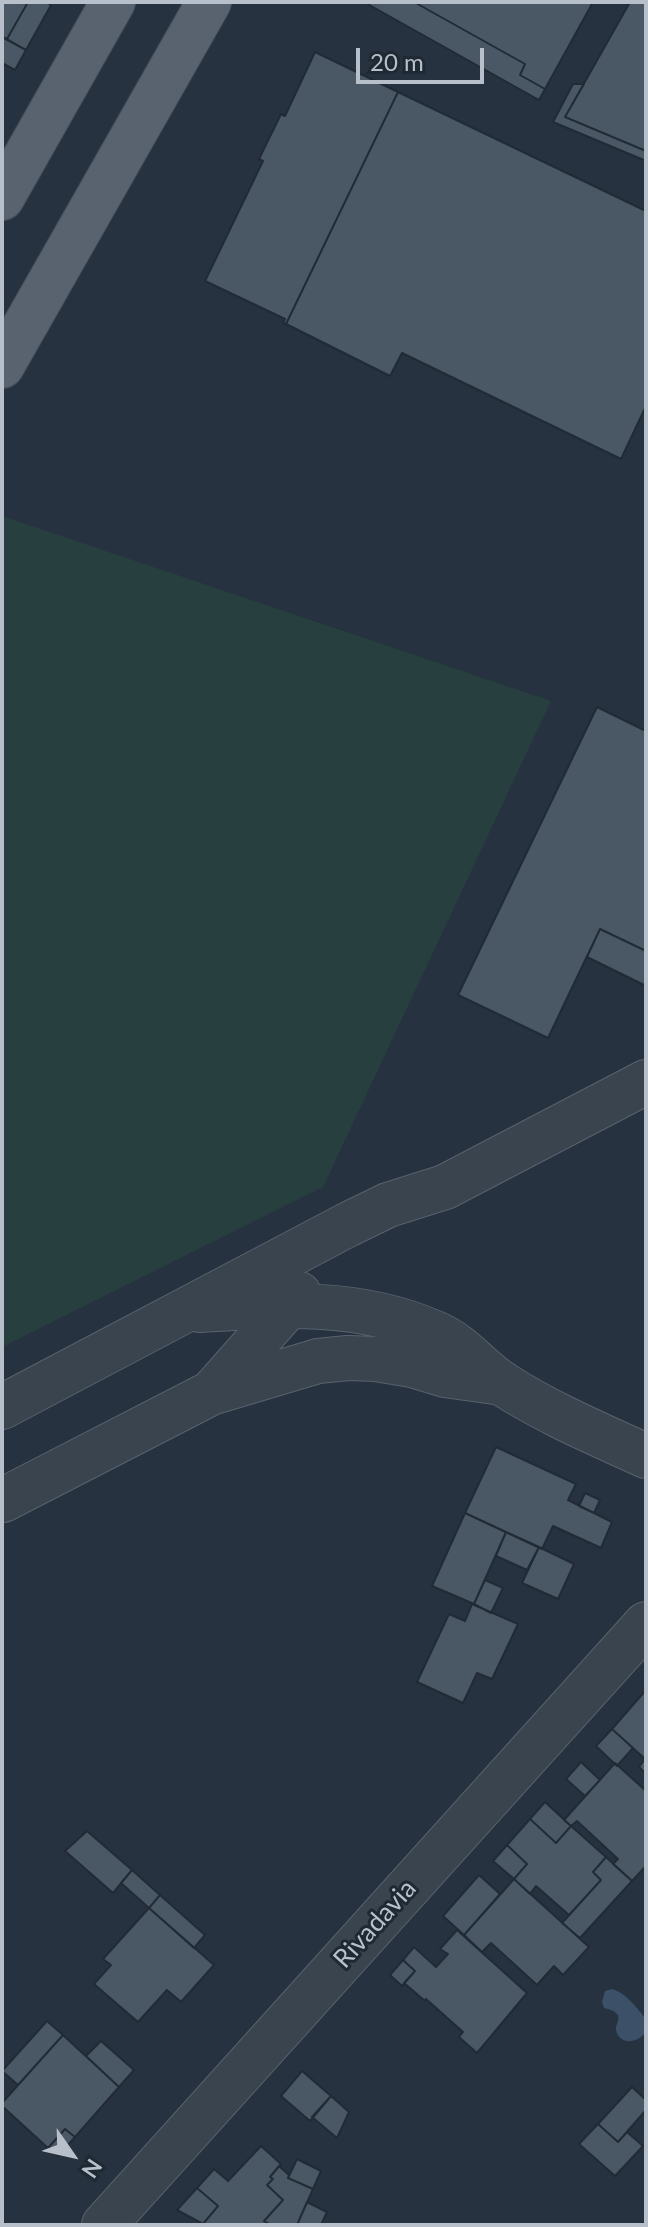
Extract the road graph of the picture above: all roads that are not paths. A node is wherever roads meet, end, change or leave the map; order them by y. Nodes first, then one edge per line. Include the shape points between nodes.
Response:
1 (113, 2) edge
2 (202, 4) edge
3 (2, 198) edge
4 (2, 366) edge
5 (646, 1082) edge
6 (445, 1187) junction
7 (288, 1306) junction
8 (186, 1310) junction
9 (502, 1383) junction
10 (211, 1393) junction
11 (2, 1407) edge
12 (646, 1456) edge
13 (2, 1471) edge
14 (2, 1502) edge
15 (646, 1624) edge
16 (104, 2225) edge

1 - 3 main road
2 - 4 main road
5 - 6 street
6 - 7 street via 397,1227 327,1265
6 - 8 street via 388,1205
7 - 8 street
7 - 9 street via 349,1308 411,1323 460,1346
7 - 10 street
8 - 11 street
9 - 10 street via 348,1358 318,1361
9 - 12 street
10 - 14 street
13 - 14 street
15 - 16 street, Rivadavia

